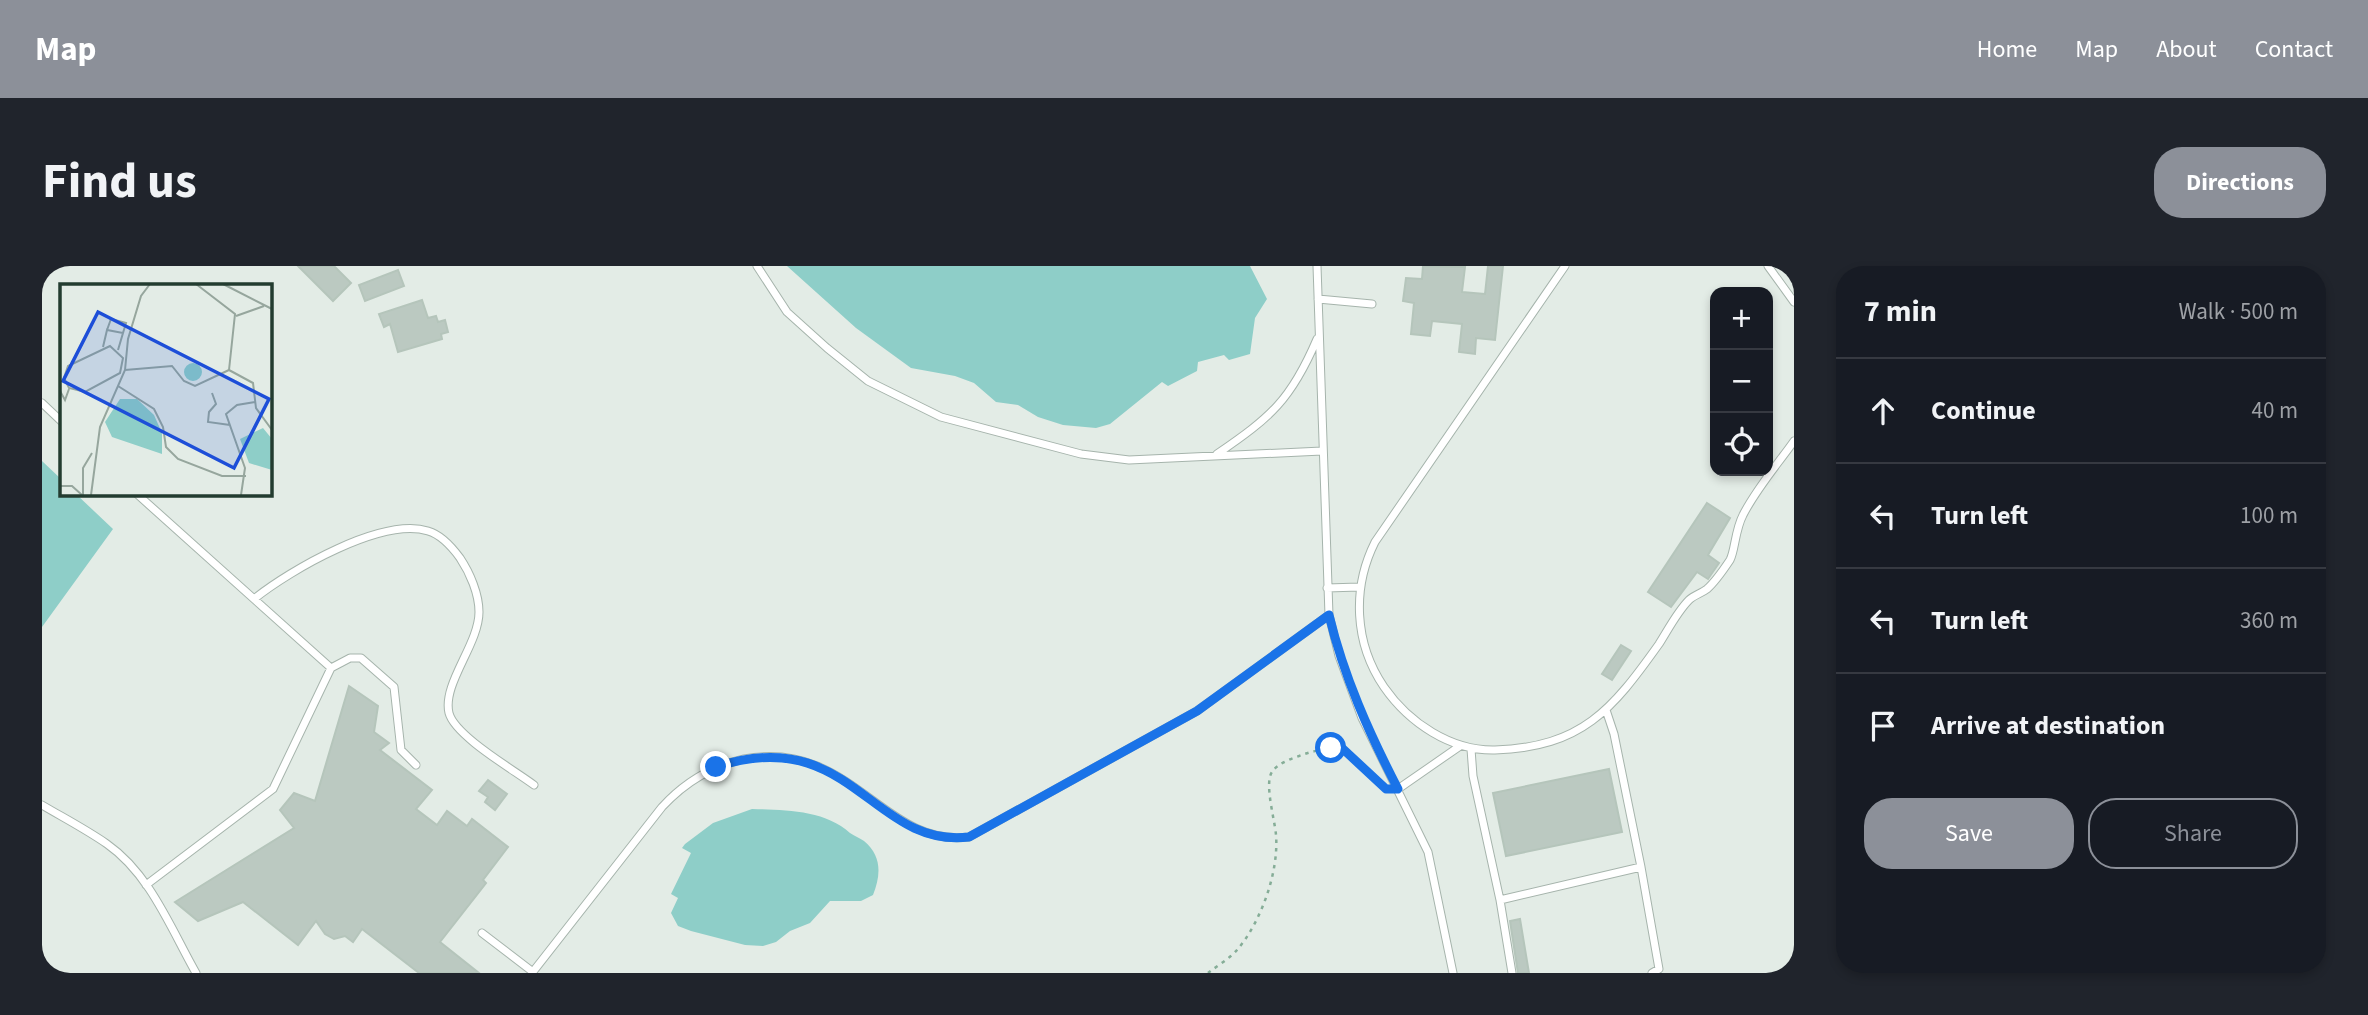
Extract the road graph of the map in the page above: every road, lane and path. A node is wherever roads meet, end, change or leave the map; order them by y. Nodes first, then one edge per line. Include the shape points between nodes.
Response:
1 (757, 266) edge
2 (1317, 266) edge
3 (1768, 266) edge
4 (1564, 267) edge
5 (1318, 299) junction
6 (1794, 302) edge
7 (1372, 304) dead end
8 (1319, 335) junction
9 (42, 403) edge
10 (60, 420) edge
11 (1794, 441) edge
12 (1322, 451) junction
13 (1216, 455) junction
14 (138, 495) edge
15 (1359, 587) junction
16 (1327, 588) junction
17 (254, 599) junction
18 (1329, 615) junction
19 (331, 668) junction
20 (1606, 710) junction
21 (1461, 746) junction
22 (1471, 749) junction
23 (416, 765) dead end
24 (534, 785) dead end
25 (1398, 789) junction
26 (42, 805) edge
27 (1641, 867) junction
28 (146, 885) junction
29 (1500, 900) junction
30 (482, 933) dead end
31 (533, 972) edge
32 (196, 973) edge
33 (1208, 973) edge
34 (1453, 973) edge
35 (1512, 973) edge
36 (1652, 973) edge

1 - 13 lane via 787,312 867,381 941,417 1081,454 1129,460
2 - 5 lane
3 - 6 lane
4 - 15 lane via 1375,542
5 - 7 lane
5 - 8 lane
8 - 12 lane
8 - 13 lane via 1302,375 1273,414
9 - 10 lane
11 - 20 lane via 1743,513 1733,536 1731,557 1708,588 1689,600
12 - 13 lane
12 - 16 lane
14 - 17 lane
15 - 16 lane
15 - 21 lane via 1363,636 1383,685 1397,704 1428,730
16 - 18 lane
17 - 19 lane
17 - 24 lane via 275,582 379,532 415,529 441,538 471,579 479,614 449,701 449,714 461,731
18 - 25 lane via 1363,718
18 - 31 lane via 1197,711 969,837 940,838 913,828 843,777 809,762 765,756 716,767 686,784 662,807
19 - 23 lane via 361,658 394,687 401,750
19 - 28 lane via 273,789
20 - 22 lane via 1549,744
20 - 27 lane
21 - 22 lane
21 - 25 lane
22 - 29 lane
25 - 33 path via 1386,789 1343,749 1306,753 1272,771 1269,781 1277,837 1269,886 1247,937 1235,953
25 - 34 lane via 1436,877
26 - 28 lane via 108,845
27 - 29 lane
27 - 36 lane via 1659,969
28 - 32 lane
29 - 35 lane
30 - 31 lane

